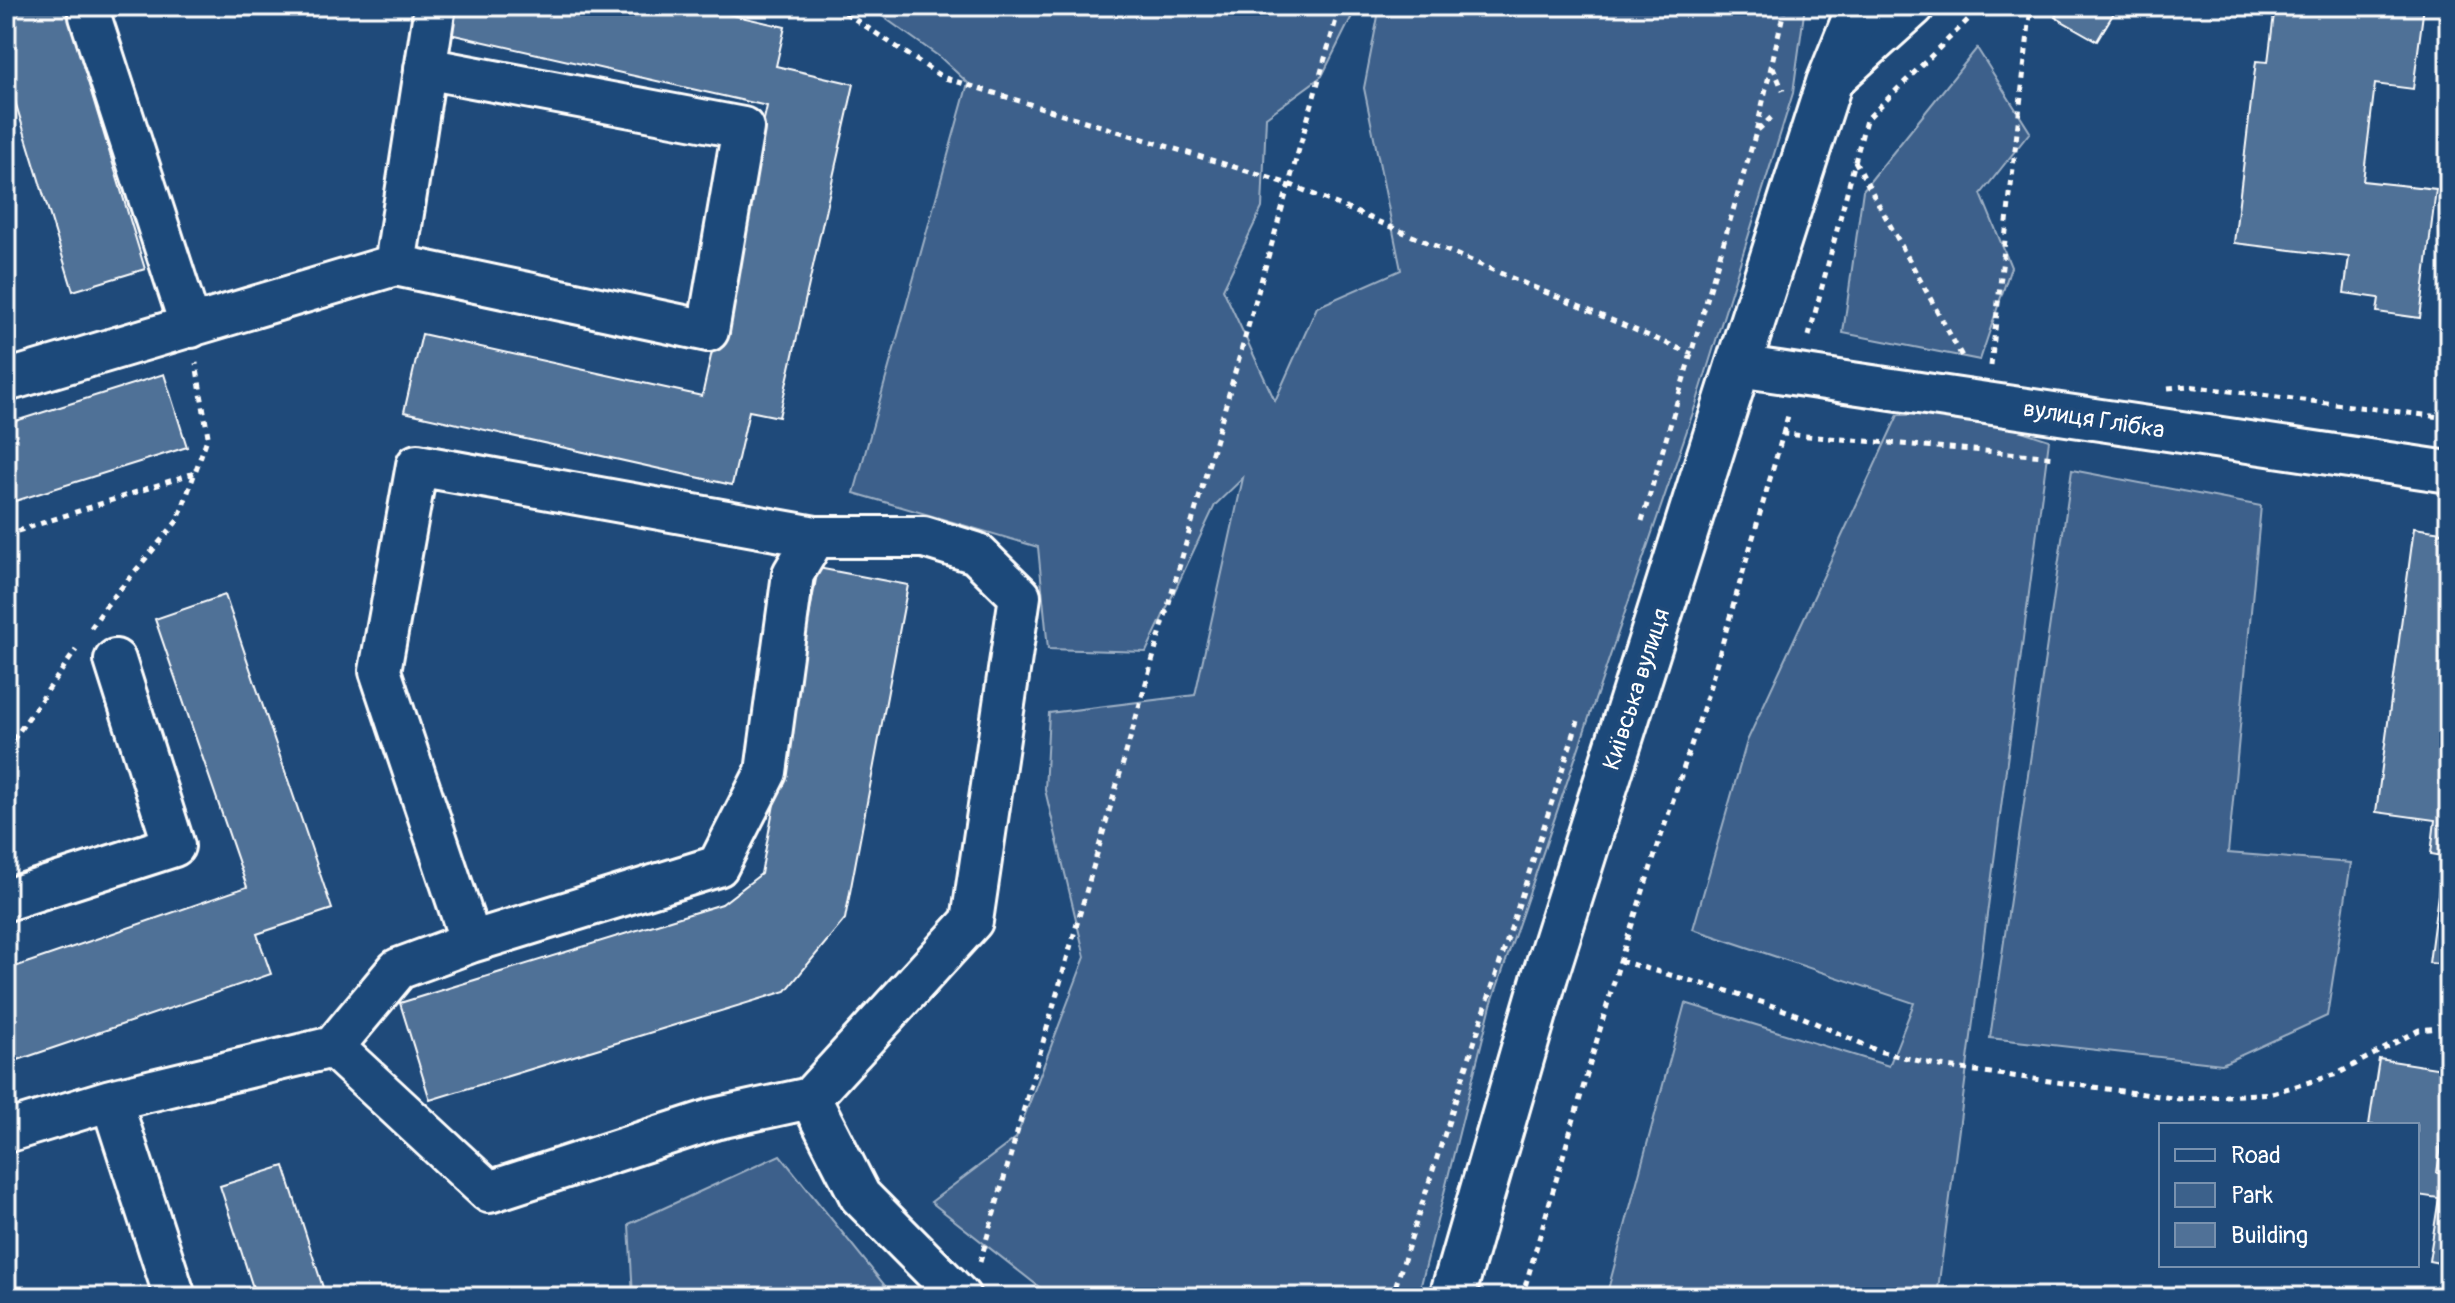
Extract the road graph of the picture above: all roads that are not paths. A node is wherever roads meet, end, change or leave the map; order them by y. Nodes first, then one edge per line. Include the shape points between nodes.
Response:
1 (435, 6) edge
2 (1844, 6) edge
3 (1860, 6) edge
4 (1914, 6) edge
5 (90, 16) dead end
6 (425, 68) junction
7 (1829, 83) junction
8 (395, 265) junction
9 (191, 327) junction
10 (1738, 366) junction
11 (6, 381) edge
12 (2449, 472) edge
13 (815, 537) junction
14 (98, 651) road end
15 (6, 900) edge
16 (471, 942) junction
17 (333, 1047) junction
18 (810, 1098) junction
19 (111, 1100) junction
20 (6, 1132) edge
21 (970, 1282) edge
22 (175, 1297) edge
23 (1452, 1297) edge

1 - 6 street
2 - 7 main road, Київська вулиця
3 - 7 main road, Київська вулиця
4 - 7 street
5 - 9 street
6 - 8 street
6 - 8 street via 743,128 708,331
7 - 10 main road, Київська вулиця
8 - 9 street
9 - 11 street
10 - 12 street, вулиця Глібка
10 - 23 main road, Київська вулиця via 1545,976
13 - 16 street via 793,574 766,772 718,866
13 - 16 street via 417,465 380,671
13 - 18 street via 924,537 976,553 1020,596 972,921
14 - 15 street via 174,846
16 - 17 street via 398,969
17 - 18 street via 489,1192 714,1119
17 - 19 street
18 - 21 street via 860,1196
19 - 20 street
19 - 22 street

